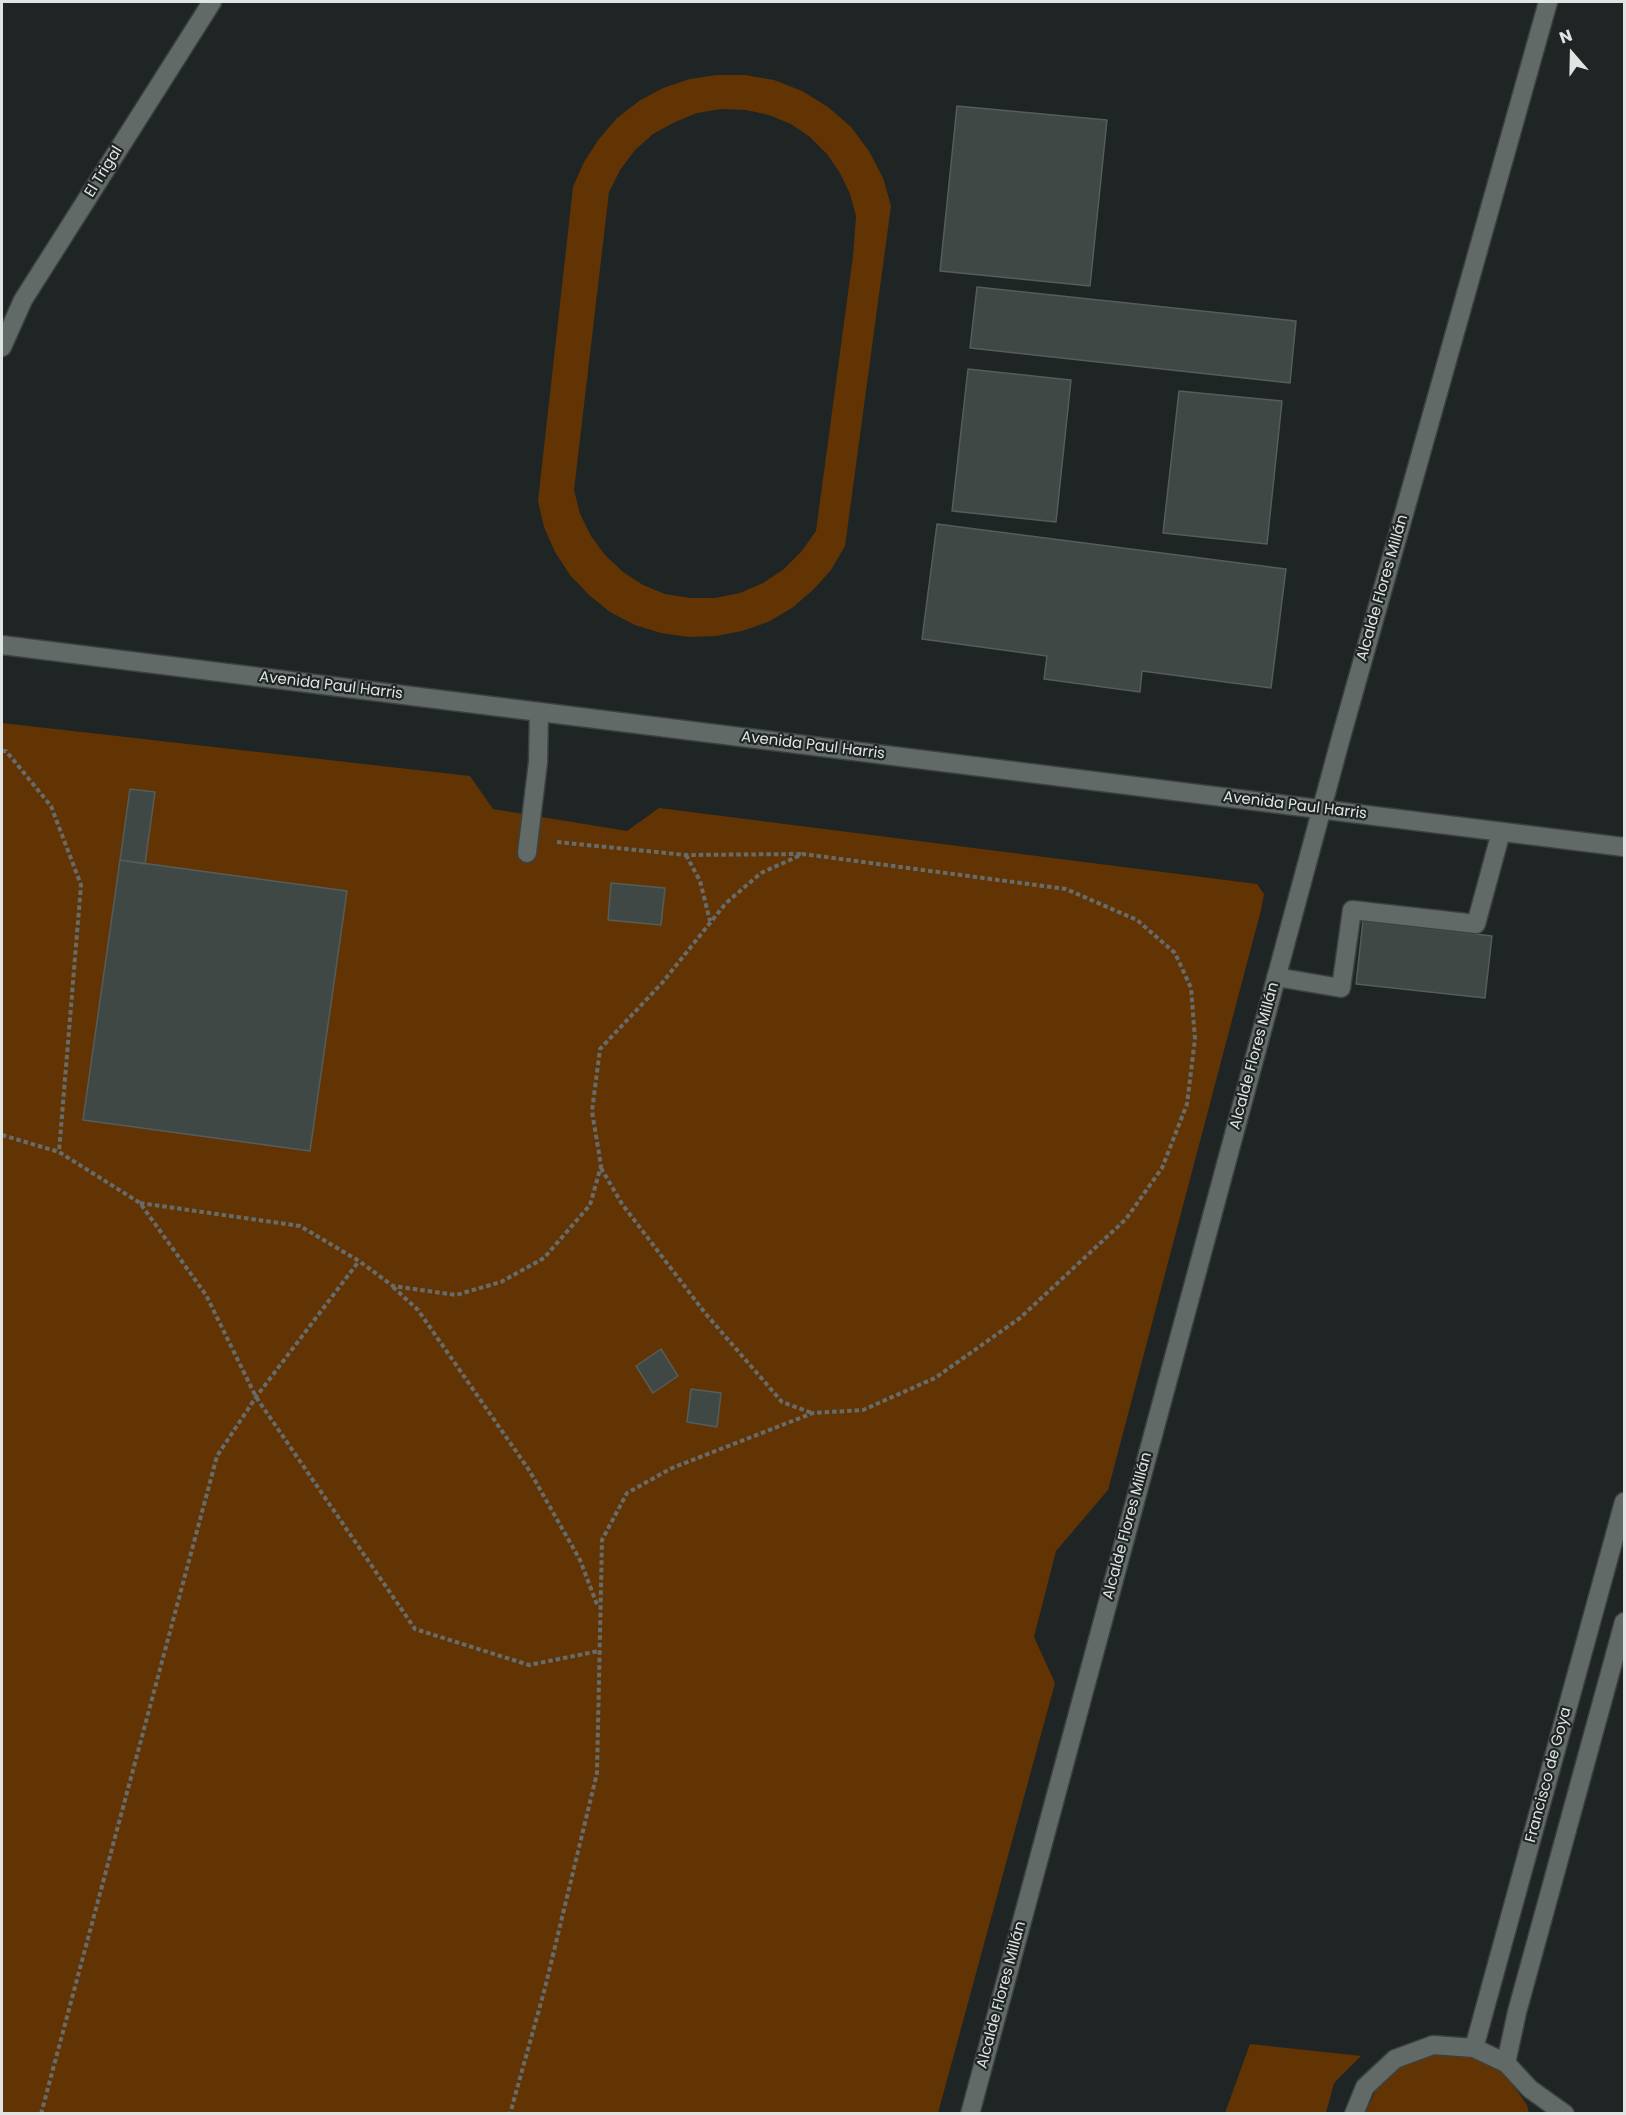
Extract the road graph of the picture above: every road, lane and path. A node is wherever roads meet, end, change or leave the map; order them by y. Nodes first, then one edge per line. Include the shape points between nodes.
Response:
1 (212, 2) edge
2 (1548, 2) edge
3 (2, 347) edge
4 (2, 645) edge
5 (539, 712) junction
6 (2, 750) edge
7 (1322, 809) junction
8 (1501, 832) junction
9 (528, 845) joint
10 (1624, 847) edge
11 (803, 854) junction
12 (685, 855) junction
13 (710, 921) junction
14 (1276, 977) junction
15 (2, 1135) edge
16 (59, 1152) junction
17 (601, 1166) junction
18 (140, 1203) junction
19 (359, 1262) junction
20 (393, 1286) junction
21 (256, 1397) junction
22 (813, 1413) junction
23 (1624, 1502) edge
24 (599, 1610) junction
25 (1624, 1622) edge
26 (599, 1651) junction
27 (1473, 2048) junction
28 (1506, 2063) junction
29 (1530, 2089) junction
30 (41, 2114) edge
31 (510, 2114) edge
32 (970, 2114) edge
33 (1354, 2114) edge
34 (1540, 2114) edge
35 (1565, 2114) edge

1 - 3 street, El Trigal via 23,300
2 - 7 street, Alcalde Flores Millán
4 - 5 street, Avenida Paul Harris
5 - 7 street, Avenida Paul Harris
5 - 9 street via 538,762
6 - 16 path via 51,806 81,885
7 - 8 street, Avenida Paul Harris
7 - 14 street, Alcalde Flores Millán
8 - 10 street, Avenida Paul Harris
8 - 14 street via 1476,924 1352,910 1341,988
9 - 12 path
11 - 12 path
11 - 13 path via 761,873
11 - 22 path via 1066,889 1137,920 1175,953 1191,988 1195,1039 1187,1104 1162,1168 1126,1219 1020,1318 935,1378 863,1410
12 - 13 path via 700,881
13 - 17 path via 662,983 600,1049 592,1111
14 - 32 street, Alcalde Flores Millán
15 - 16 path
16 - 18 path
17 - 20 path via 590,1205 544,1258 501,1282 456,1295
17 - 22 path via 622,1204 705,1313 782,1402
18 - 19 path via 300,1226
18 - 21 path via 206,1294
19 - 20 path
19 - 21 path
20 - 24 path via 418,1310 529,1470 580,1560
21 - 26 path via 415,1629 529,1665
21 - 30 path via 216,1456
22 - 24 path via 672,1468 627,1493 602,1540
23 - 27 street, Francisco de Goya
24 - 26 path
25 - 28 street, Francisco de Goya via 1516,2012
26 - 31 path via 597,1773
27 - 28 street
27 - 33 street via 1433,2045 1395,2059 1365,2087
28 - 29 street
29 - 34 street
29 - 35 street

